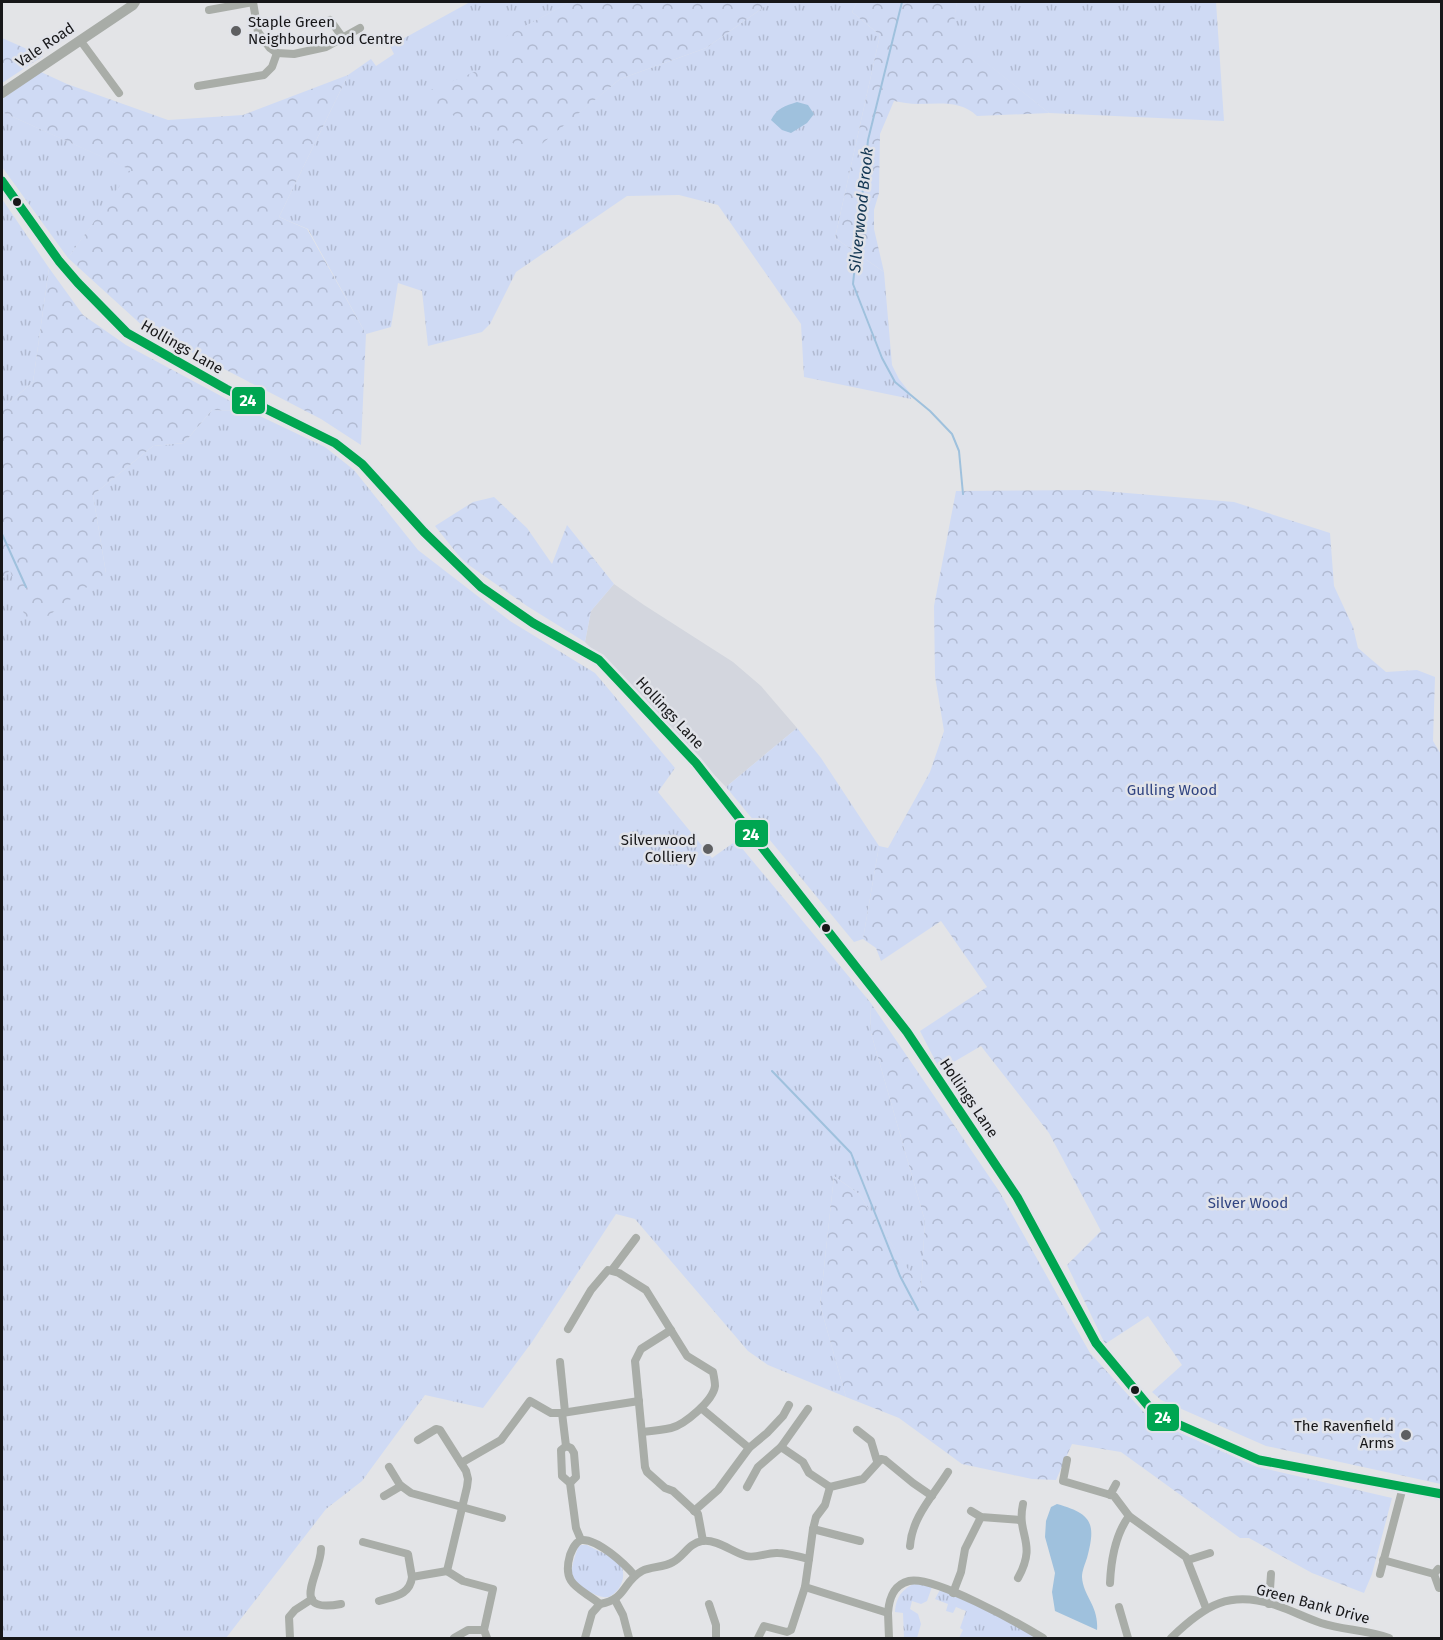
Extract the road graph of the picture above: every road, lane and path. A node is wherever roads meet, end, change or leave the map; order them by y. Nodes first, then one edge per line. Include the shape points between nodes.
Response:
1 (135, 2) edge
2 (253, 2) edge
3 (209, 10) dead end
4 (330, 20) dead end
5 (360, 28) dead end
6 (343, 38) junction
7 (80, 40) junction
8 (277, 53) junction
9 (198, 86) dead end
10 (2, 93) edge
11 (119, 93) dead end
12 (2, 181) edge
13 (636, 1239) dead end
14 (612, 1270) junction
15 (568, 1329) dead end
16 (671, 1330) junction
17 (560, 1362) dead end
18 (639, 1401) junction
19 (789, 1405) dead end
20 (701, 1408) junction
21 (808, 1409) dead end
22 (564, 1413) junction
23 (856, 1430) dead end
24 (642, 1432) junction
25 (418, 1440) dead end
26 (566, 1446) junction
27 (781, 1447) junction
28 (749, 1448) junction
29 (1067, 1460) dead end
30 (877, 1461) junction
31 (461, 1463) junction
32 (389, 1467) dead end
33 (948, 1472) dead end
34 (570, 1483) junction
35 (1116, 1484) dead end
36 (401, 1486) junction
37 (747, 1487) dead end
38 (830, 1487) junction
39 (1403, 1487) junction
40 (1442, 1494) edge
41 (1110, 1495) junction
42 (384, 1496) dead end
43 (932, 1496) junction
44 (1023, 1504) dead end
45 (463, 1508) junction
46 (694, 1511) junction
47 (971, 1511) dead end
48 (981, 1516) junction
49 (1129, 1516) junction
50 (502, 1518) dead end
51 (1020, 1520) junction
52 (813, 1529) junction
53 (581, 1540) junction
54 (703, 1541) junction
55 (860, 1541) dead end
56 (363, 1542) dead end
57 (910, 1546) dead end
58 (321, 1550) dead end
59 (1210, 1553) dead end
60 (810, 1559) junction
61 (1188, 1560) junction
62 (1383, 1560) junction
63 (447, 1571) junction
64 (1271, 1574) dead end
65 (1380, 1574) dead end
66 (412, 1576) junction
67 (635, 1576) junction
68 (1018, 1578) dead end
69 (1110, 1583) dead end
70 (805, 1587) junction
71 (1439, 1588) dead end
72 (953, 1593) junction
73 (312, 1599) junction
74 (615, 1600) junction
75 (379, 1601) dead end
76 (341, 1604) dead end
77 (600, 1604) junction
78 (709, 1604) dead end
79 (1269, 1604) junction
80 (1119, 1607) dead end
81 (1206, 1608) junction
82 (888, 1613) junction
83 (1341, 1629) junction
84 (485, 1634) edge
85 (290, 1638) edge
86 (453, 1638) edge
87 (585, 1638) edge
88 (629, 1638) edge
89 (716, 1638) edge
90 (758, 1638) edge
91 (889, 1638) edge
92 (1043, 1638) edge
93 (1128, 1638) edge
94 (1172, 1638) edge
95 (1339, 1638) edge
96 (1389, 1638) edge

1 - 7 street, Vale Road
2 - 3 street
2 - 8 street via 258,32
4 - 6 street
5 - 6 street
6 - 8 street via 326,48
7 - 10 street, Vale Road
7 - 11 street
8 - 9 street via 264,75
12 - 39 street, Hollings Lane via 59,261 127,333 351,454 481,587 533,623 599,660 696,763 907,1032 1017,1197 1096,1343 1155,1414 1259,1460
13 - 14 street
14 - 15 street via 598,1280
14 - 16 street via 646,1290
16 - 18 street via 637,1354
16 - 20 street via 687,1356 712,1372 715,1388
17 - 22 street
18 - 22 street
18 - 24 street
19 - 28 street via 783,1416
20 - 24 street via 671,1428
20 - 28 street
21 - 27 street
22 - 26 street
22 - 31 street via 550,1413 530,1401 501,1440
23 - 30 street via 871,1441
24 - 46 street via 646,1472
25 - 31 street via 440,1430
26 - 34 street via 560,1454 562,1476
26 - 34 street via 574,1450 576,1477
27 - 37 street via 758,1467
27 - 38 street
28 - 46 street via 718,1490
29 - 41 street via 1063,1481
30 - 38 street via 863,1479
30 - 43 street via 885,1460
31 - 45 street via 468,1479
32 - 36 street
33 - 43 street
34 - 53 street
35 - 41 street
36 - 42 street
36 - 45 street
38 - 52 street
39 - 40 street, Hollings Lane
39 - 62 street
41 - 49 street
43 - 57 street via 918,1515
44 - 51 street
45 - 50 street
45 - 63 street
46 - 54 street via 699,1517
47 - 48 street
48 - 51 street
48 - 72 street via 965,1549
49 - 61 street
49 - 69 street via 1121,1527 1113,1554
51 - 68 street via 1028,1554
52 - 55 street
52 - 60 street
53 - 67 street via 592,1541 615,1555
53 - 77 street via 575,1544 568,1564 570,1581
54 - 60 street via 747,1556 777,1553
54 - 67 street via 673,1562
56 - 66 street via 408,1554
58 - 73 street via 309,1592
59 - 61 street
60 - 70 street
61 - 81 street
62 - 65 street
62 - 71 street via 1436,1572
63 - 66 street
63 - 84 street via 463,1581 493,1589
64 - 79 street
66 - 75 street via 405,1593
67 - 74 street
70 - 82 street
70 - 90 street via 791,1630 764,1626
72 - 82 street via 909,1581 893,1592
72 - 92 street
73 - 76 street via 322,1606
73 - 85 street via 289,1617
74 - 77 street
74 - 88 street
77 - 87 street via 592,1613
78 - 89 street
79 - 81 street, Green Bank Drive via 1245,1599
79 - 83 street, Green Bank Drive
80 - 93 street
81 - 94 street, Green Bank Drive
82 - 91 street
83 - 95 street
83 - 96 street, Green Bank Drive
84 - 86 street via 468,1630

